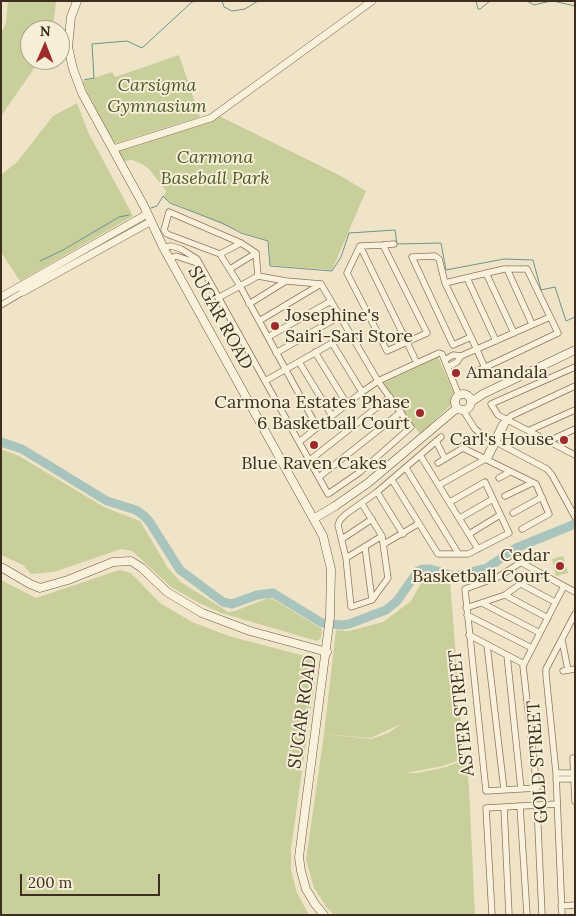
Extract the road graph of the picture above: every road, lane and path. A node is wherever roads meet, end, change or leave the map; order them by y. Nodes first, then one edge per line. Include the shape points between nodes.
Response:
1 (77, 1) edge
2 (372, 1) edge
3 (113, 149) junction
4 (148, 218) junction
5 (241, 243) junction
6 (394, 244) dead end
7 (383, 245) junction
8 (360, 246) junction
9 (163, 248) junction
10 (256, 253) junction
11 (220, 254) junction
12 (187, 256) junction
13 (169, 259) junction
14 (230, 269) junction
15 (507, 269) junction
16 (486, 273) junction
17 (258, 276) junction
18 (467, 278) junction
19 (286, 281) junction
20 (445, 283) junction
21 (321, 284) junction
22 (240, 286) junction
23 (23, 292) joint
24 (1, 297) edge
25 (218, 298) junction
26 (331, 301) junction
27 (249, 304) junction
28 (1, 305) edge
29 (340, 316) junction
30 (550, 317) junction
31 (259, 321) junction
32 (532, 324) junction
33 (350, 333) junction
34 (514, 333) junction
35 (268, 337) junction
36 (471, 337) junction
37 (496, 341) junction
38 (407, 342) junction
39 (332, 343) junction
40 (476, 350) junction
41 (575, 350) edge
42 (316, 352) junction
43 (276, 353) junction
44 (461, 356) junction
45 (445, 360) junction
46 (299, 362) junction
47 (417, 363) junction
48 (575, 366) edge
49 (448, 367) junction
50 (485, 368) junction
51 (286, 370) junction
52 (471, 374) dead end
53 (265, 381) junction
54 (378, 381) junction
55 (575, 386) edge
56 (362, 392) junction
57 (390, 398) junction
58 (464, 402) junction
59 (347, 404) junction
60 (575, 410) edge
61 (401, 412) junction
62 (332, 416) junction
63 (507, 420) junction
64 (317, 428) junction
65 (575, 429) edge
66 (530, 430) junction
67 (549, 441) junction
68 (299, 442) junction
69 (495, 442) junction
70 (573, 452) edge
71 (420, 455) junction
72 (445, 459) junction
73 (485, 459) junction
74 (310, 460) junction
75 (438, 463) dead end
76 (406, 468) junction
77 (510, 472) junction
78 (319, 477) junction
79 (499, 478) dead end
80 (392, 480) junction
81 (532, 483) junction
82 (439, 485) junction
83 (377, 492) junction
84 (505, 496) dead end
85 (542, 497) junction
86 (493, 499) junction
87 (450, 502) junction
88 (362, 504) junction
89 (513, 513) dead end
90 (573, 514) edge
91 (500, 515) junction
92 (315, 518) junction
93 (460, 518) junction
94 (372, 519) junction
95 (418, 524) junction
96 (522, 529) dead end
97 (403, 534) junction
98 (469, 534) junction
99 (382, 536) junction
100 (342, 539) junction
101 (384, 544) junction
102 (365, 547) junction
103 (478, 549) junction
104 (458, 553) junction
105 (346, 558) junction
106 (1, 567) edge
107 (537, 572) junction
108 (521, 584) junction
109 (564, 586) junction
110 (575, 592) edge
111 (505, 595) junction
112 (372, 600) junction
113 (556, 602) junction
114 (482, 603) junction
115 (466, 611) junction
116 (575, 614) edge
117 (548, 618) junction
118 (540, 633) junction
119 (469, 635) junction
120 (562, 640) junction
121 (487, 645) junction
122 (532, 648) junction
123 (327, 652) junction
124 (507, 655) junction
125 (524, 664) junction
126 (575, 668) edge
127 (574, 760) edge
128 (556, 776) junction
129 (574, 777) edge
130 (521, 789) junction
131 (504, 790) junction
132 (575, 801) edge
133 (557, 804) junction
134 (537, 805) junction
135 (520, 806) junction
136 (504, 807) junction
137 (575, 905) edge
138 (561, 906) junction
139 (324, 915) edge
140 (492, 915) edge
141 (509, 915) edge
142 (526, 915) edge
143 (542, 915) edge
144 (562, 915) edge

1 - 3 main road, SUGAR ROAD via 69,32 70,57 82,92
2 - 3 street via 210,118
3 - 4 main road, SUGAR ROAD
4 - 9 main road, SUGAR ROAD
4 - 23 street
4 - 24 street
5 - 10 street
5 - 11 street
5 - 11 street via 169,212 164,230 166,234
6 - 7 street
7 - 8 street
7 - 38 street via 427,333
8 - 38 street
8 - 38 street via 347,273 387,351
9 - 12 street via 181,249
9 - 13 main road, SUGAR ROAD
10 - 14 street
10 - 17 street
11 - 14 street
12 - 13 street
12 - 25 street via 200,264
13 - 92 main road, SUGAR ROAD
14 - 22 street
15 - 16 street
15 - 30 street via 526,269
15 - 32 street
16 - 18 street
16 - 34 street
17 - 19 street
17 - 22 street
18 - 20 street
18 - 37 street
19 - 21 street
19 - 27 street
20 - 36 street
20 - 36 street via 439,259 435,256 412,257 453,345
21 - 26 street
21 - 31 street
22 - 25 street
22 - 27 street
23 - 28 street
25 - 53 street
26 - 29 street
26 - 35 street
27 - 31 street
29 - 33 street
29 - 43 street
30 - 32 street
30 - 50 street via 558,332
31 - 35 street
32 - 34 street
33 - 39 street
33 - 54 street
34 - 37 street
35 - 43 street
36 - 40 street
37 - 40 street
38 - 47 street
39 - 42 street
39 - 56 street
40 - 44 street
40 - 50 street
41 - 58 main road
42 - 46 street
42 - 59 street
43 - 51 street
44 - 45 street via 453,355
44 - 49 street
45 - 47 street via 441,352
45 - 49 street
46 - 51 street
46 - 62 street
47 - 54 street
48 - 63 street via 492,404 498,415
49 - 58 street
50 - 52 street
51 - 53 street
51 - 64 street
53 - 68 street
54 - 56 street
54 - 57 street
55 - 63 street
56 - 59 street
57 - 61 street
57 - 74 street
58 - 69 street via 478,432
58 - 92 main road via 368,483
59 - 62 street
60 - 66 street
61 - 78 street
61 - 78 street via 410,429 360,472 328,494
62 - 64 street
63 - 66 street
63 - 69 street
64 - 68 street
65 - 67 street
66 - 67 street
67 - 70 street
68 - 74 street
69 - 73 street
69 - 90 street via 547,469
71 - 72 street via 438,439
71 - 76 street
71 - 82 street
72 - 73 street via 463,448
72 - 75 street
73 - 77 street
73 - 82 street
74 - 78 street
76 - 80 street
76 - 104 street
77 - 79 street
77 - 81 street
80 - 83 street
80 - 95 street
81 - 84 street
81 - 85 street via 536,484
82 - 87 street
83 - 88 street
83 - 97 street
85 - 89 street
85 - 96 street via 549,514
86 - 87 street via 485,482
86 - 91 street
86 - 93 street
87 - 93 street
88 - 94 street
88 - 100 street via 340,520 338,525
91 - 98 street
91 - 103 street via 509,533
92 - 123 main road, SUGAR ROAD via 331,569
93 - 98 street
94 - 99 street
94 - 100 street
95 - 97 street
95 - 104 street via 438,554
97 - 101 street
98 - 103 street
99 - 101 street
99 - 102 street
100 - 105 street
101 - 112 street via 388,578
102 - 105 street
102 - 112 street
103 - 104 street via 468,554
105 - 112 street via 351,606
106 - 123 main road via 40,588 113,562 132,561 167,592 202,614
107 - 108 street
107 - 109 street, ASTER STREET
107 - 115 street, ASTER STREET via 520,563 498,577 468,587 464,592
108 - 111 street
108 - 113 street
109 - 110 street, ASTER STREET
109 - 113 street
111 - 114 street
111 - 117 street
113 - 117 street
114 - 115 street
114 - 118 street
115 - 119 street, ASTER STREET
115 - 122 street
116 - 120 street, GOLD STREET
117 - 118 street
118 - 122 street
119 - 121 street
119 - 131 street, ASTER STREET via 486,791
120 - 126 street via 565,670
120 - 128 street, GOLD STREET via 546,670
121 - 124 street
121 - 131 street
122 - 125 street
123 - 139 main road, SUGAR ROAD via 299,857 306,889
124 - 125 street
124 - 130 street
125 - 130 street, ASTER STREET via 537,788
127 - 129 street
128 - 129 street
128 - 133 street, GOLD STREET
129 - 132 street
130 - 131 street, ASTER STREET
133 - 134 street
133 - 138 street, GOLD STREET
134 - 135 street
134 - 143 street
135 - 136 street
135 - 142 street
136 - 140 street via 486,808
136 - 141 street
137 - 138 street
138 - 144 street, GOLD STREET

